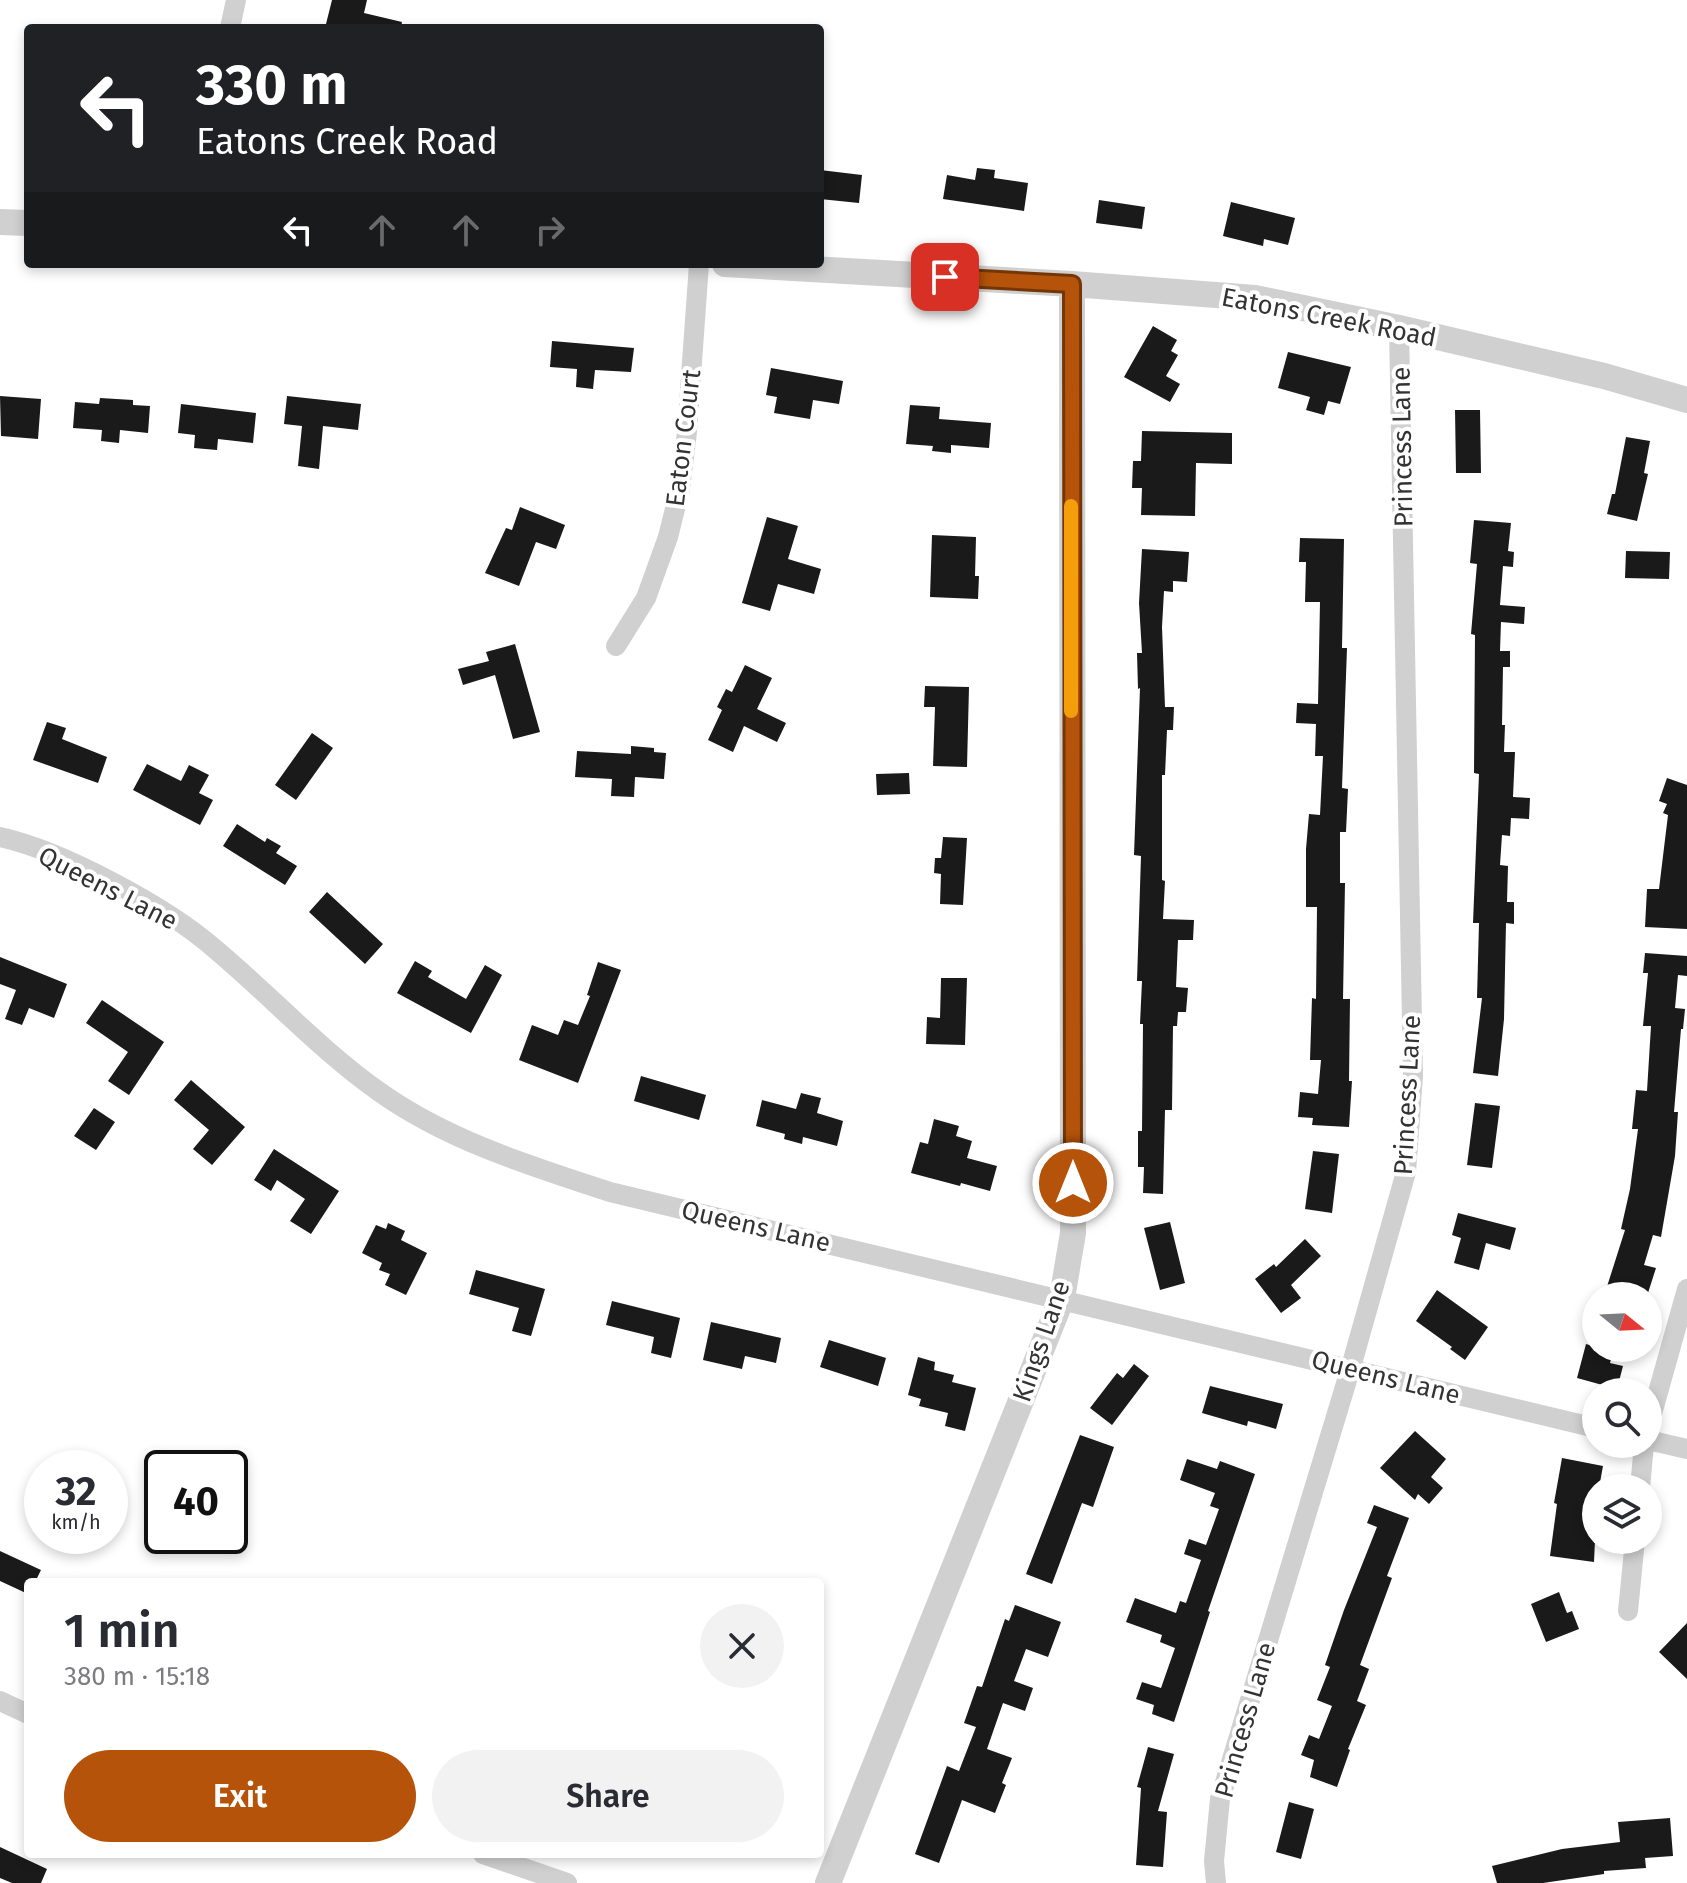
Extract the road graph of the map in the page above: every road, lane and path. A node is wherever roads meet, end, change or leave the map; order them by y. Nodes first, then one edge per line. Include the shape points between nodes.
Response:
1 (236, 0) edge
2 (231, 24) edge
3 (0, 222) edge
4 (24, 223) edge
5 (699, 268) edge
6 (794, 268) edge
7 (1072, 284) junction
8 (1399, 328) junction
9 (1687, 400) edge
10 (616, 646) dead end
11 (0, 837) edge
12 (1687, 1289) edge
13 (1062, 1298) junction
14 (1351, 1367) junction
15 (1662, 1378) edge
16 (1582, 1425) edge
17 (1662, 1445) edge
18 (1687, 1449) edge
19 (1634, 1554) edge
20 (1628, 1611) dead end
21 (0, 1701) edge
22 (24, 1712) edge
23 (495, 1858) edge
24 (567, 1883) edge
25 (828, 1883) edge
26 (1216, 1883) edge

1 - 2 street
3 - 4 street
5 - 10 street, Eaton Court via 680,489 646,598
6 - 7 street, Eatons Creek Road
7 - 8 street, Eatons Creek Road via 1255,298
7 - 13 street, Kings Lane via 1073,1223
8 - 9 street, Eatons Creek Road
8 - 14 street, Princess Lane via 1413,1076 1406,1172
11 - 13 street, Queens Lane via 74,864 157,907 213,947 382,1094 450,1133 610,1192
12 - 15 street
13 - 14 street, Queens Lane
13 - 25 street, Kings Lane
14 - 16 street, Queens Lane
14 - 26 street, Princess Lane via 1220,1799
17 - 18 street
19 - 20 street
21 - 22 street
23 - 24 street

